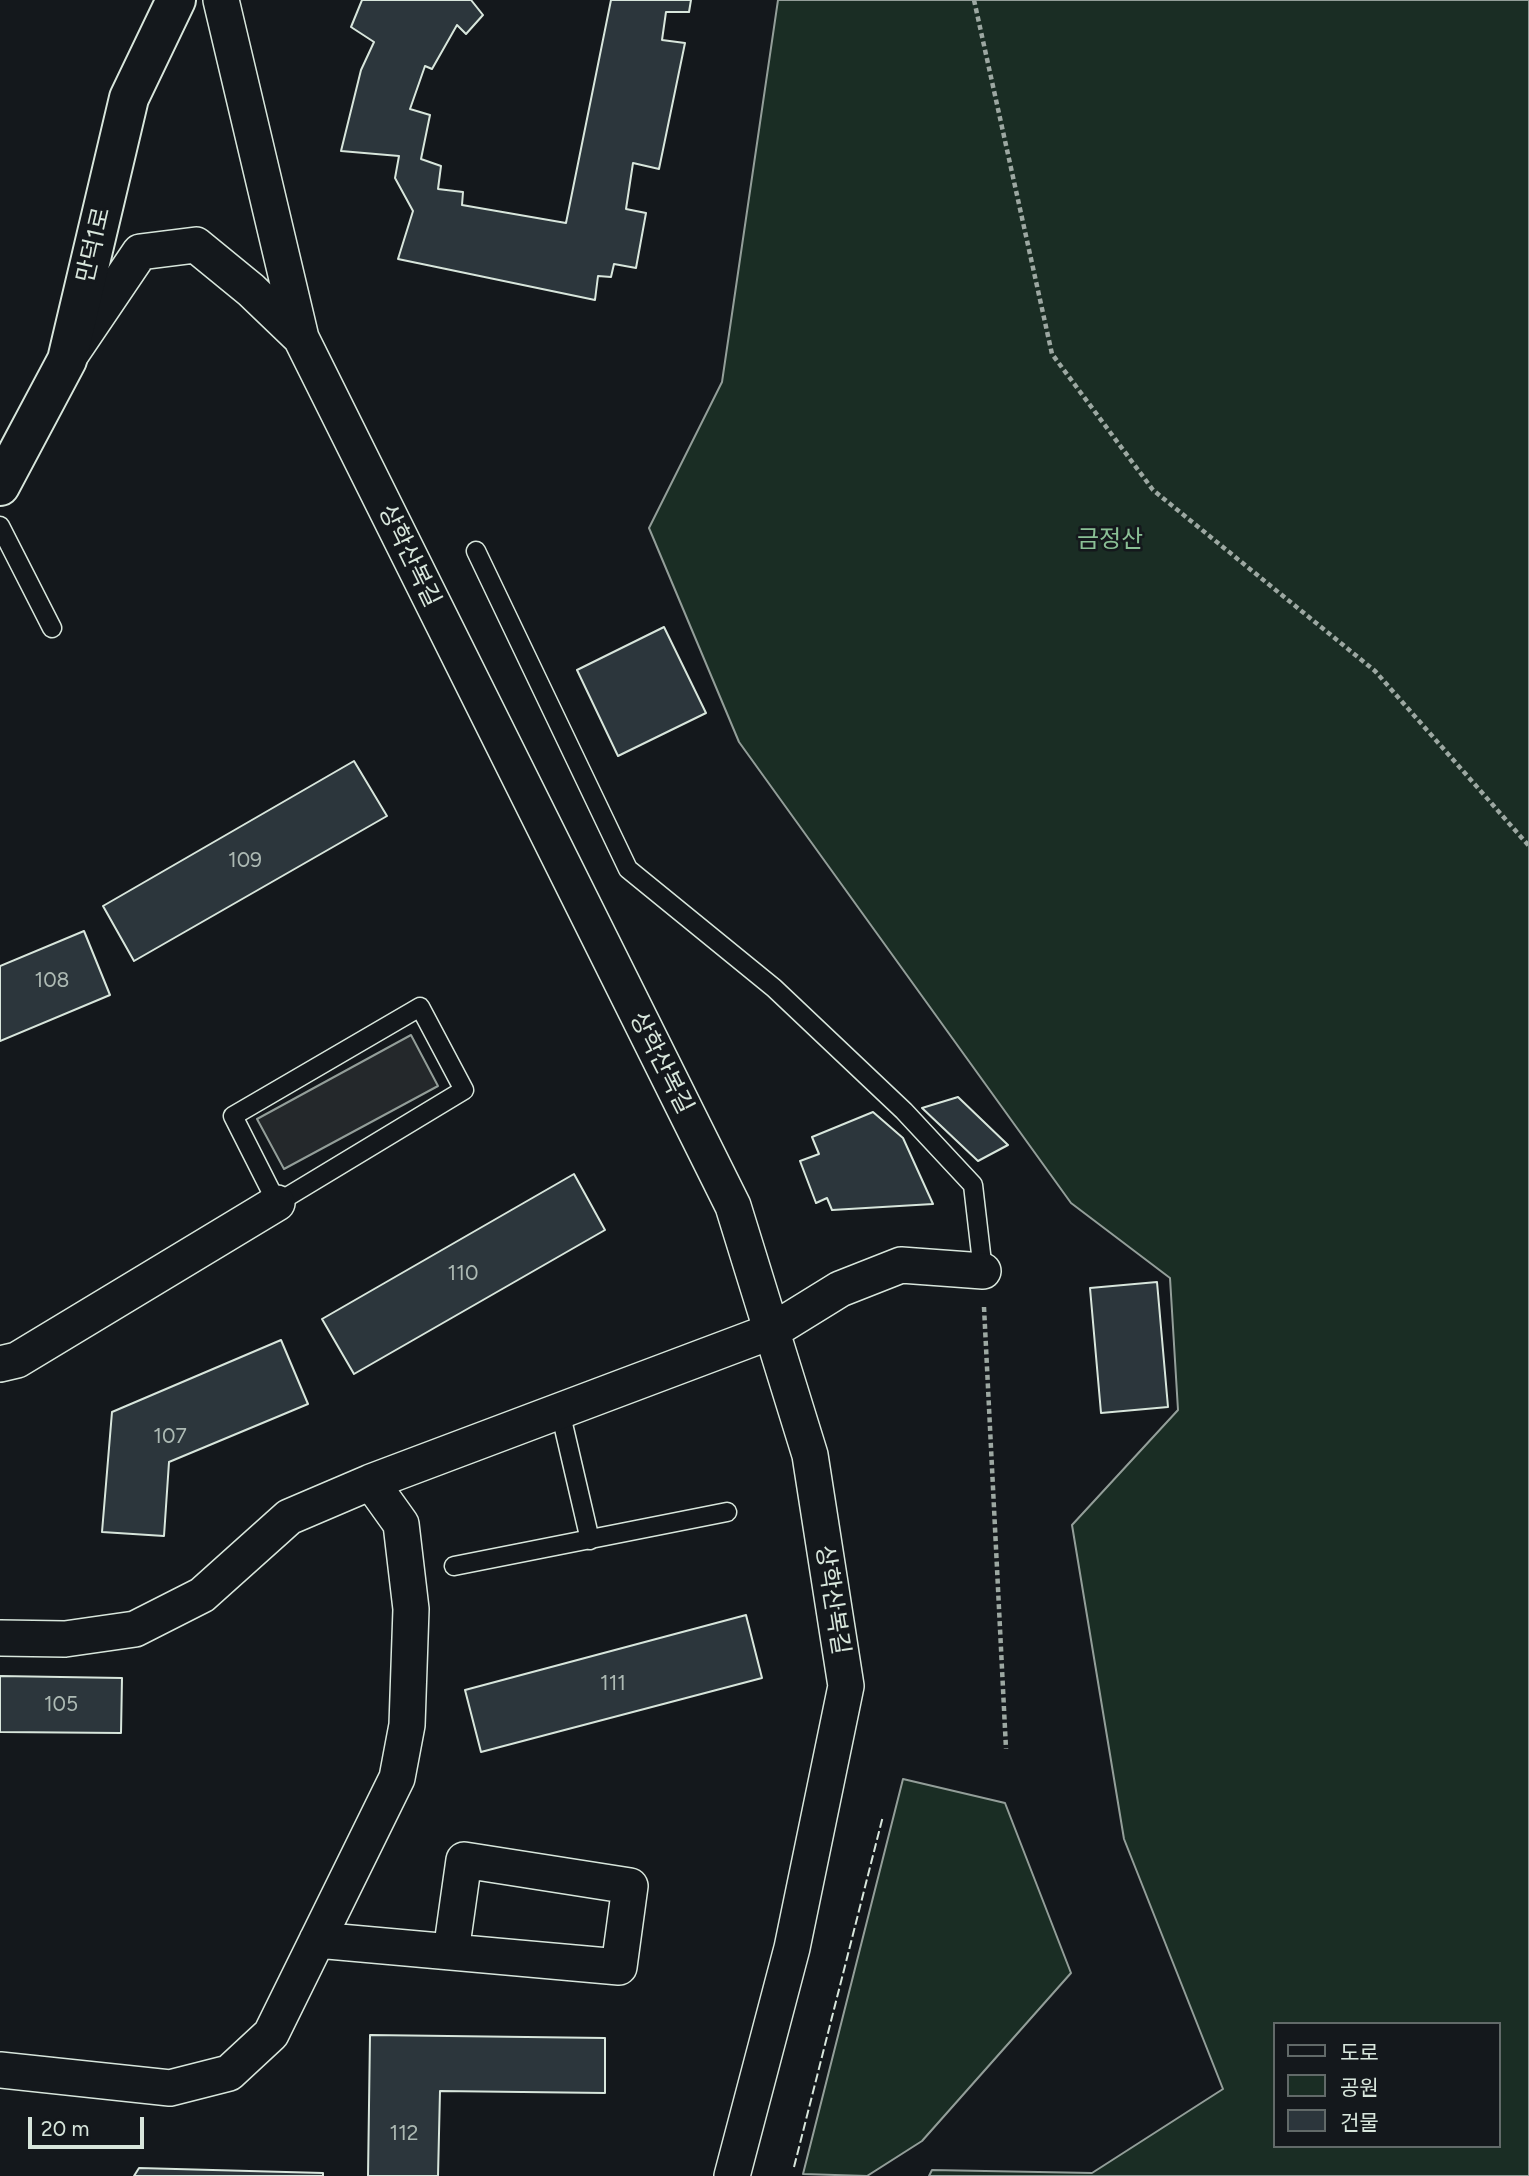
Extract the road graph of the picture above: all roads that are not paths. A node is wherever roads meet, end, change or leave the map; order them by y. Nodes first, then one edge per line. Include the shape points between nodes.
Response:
1 (176, 0) edge
2 (221, 0) edge
3 (301, 338) junction
4 (67, 360) junction
5 (0, 486) edge
6 (0, 526) edge
7 (476, 551) dead end
8 (52, 628) dead end
9 (277, 1203) junction
10 (983, 1271) joint
11 (772, 1331) junction
12 (0, 1364) edge
13 (560, 1411) junction
14 (370, 1482) junction
15 (727, 1512) dead end
16 (590, 1540) junction
17 (454, 1566) dead end
18 (0, 1638) edge
19 (317, 1940) junction
20 (451, 1952) junction
21 (0, 2070) edge
22 (732, 2176) edge

1 - 4 main road, 만덕1로 via 129,99
2 - 3 street, 상학산복길
3 - 4 street via 196,245 140,252
3 - 11 street, 상학산복길 via 733,1206
4 - 5 main road, 만덕1로
6 - 8 lane
7 - 10 lane via 628,869 774,988 904,1111 973,1185
9 - 9 lane via 233,1115 420,1007 464,1090
9 - 12 street via 17,1360
10 - 11 street via 901,1265 840,1289
11 - 13 street
11 - 22 street, 상학산복길 via 810,1455 846,1686 793,1948
13 - 14 street
13 - 16 lane
14 - 18 street via 289,1517 202,1595 135,1629 65,1639
14 - 19 street via 401,1524 411,1609 407,1725 397,1777
15 - 16 lane
16 - 17 lane
19 - 20 street
19 - 21 street via 271,2034 229,2073 170,2088
20 - 20 street via 620,1967 630,1886 464,1860

